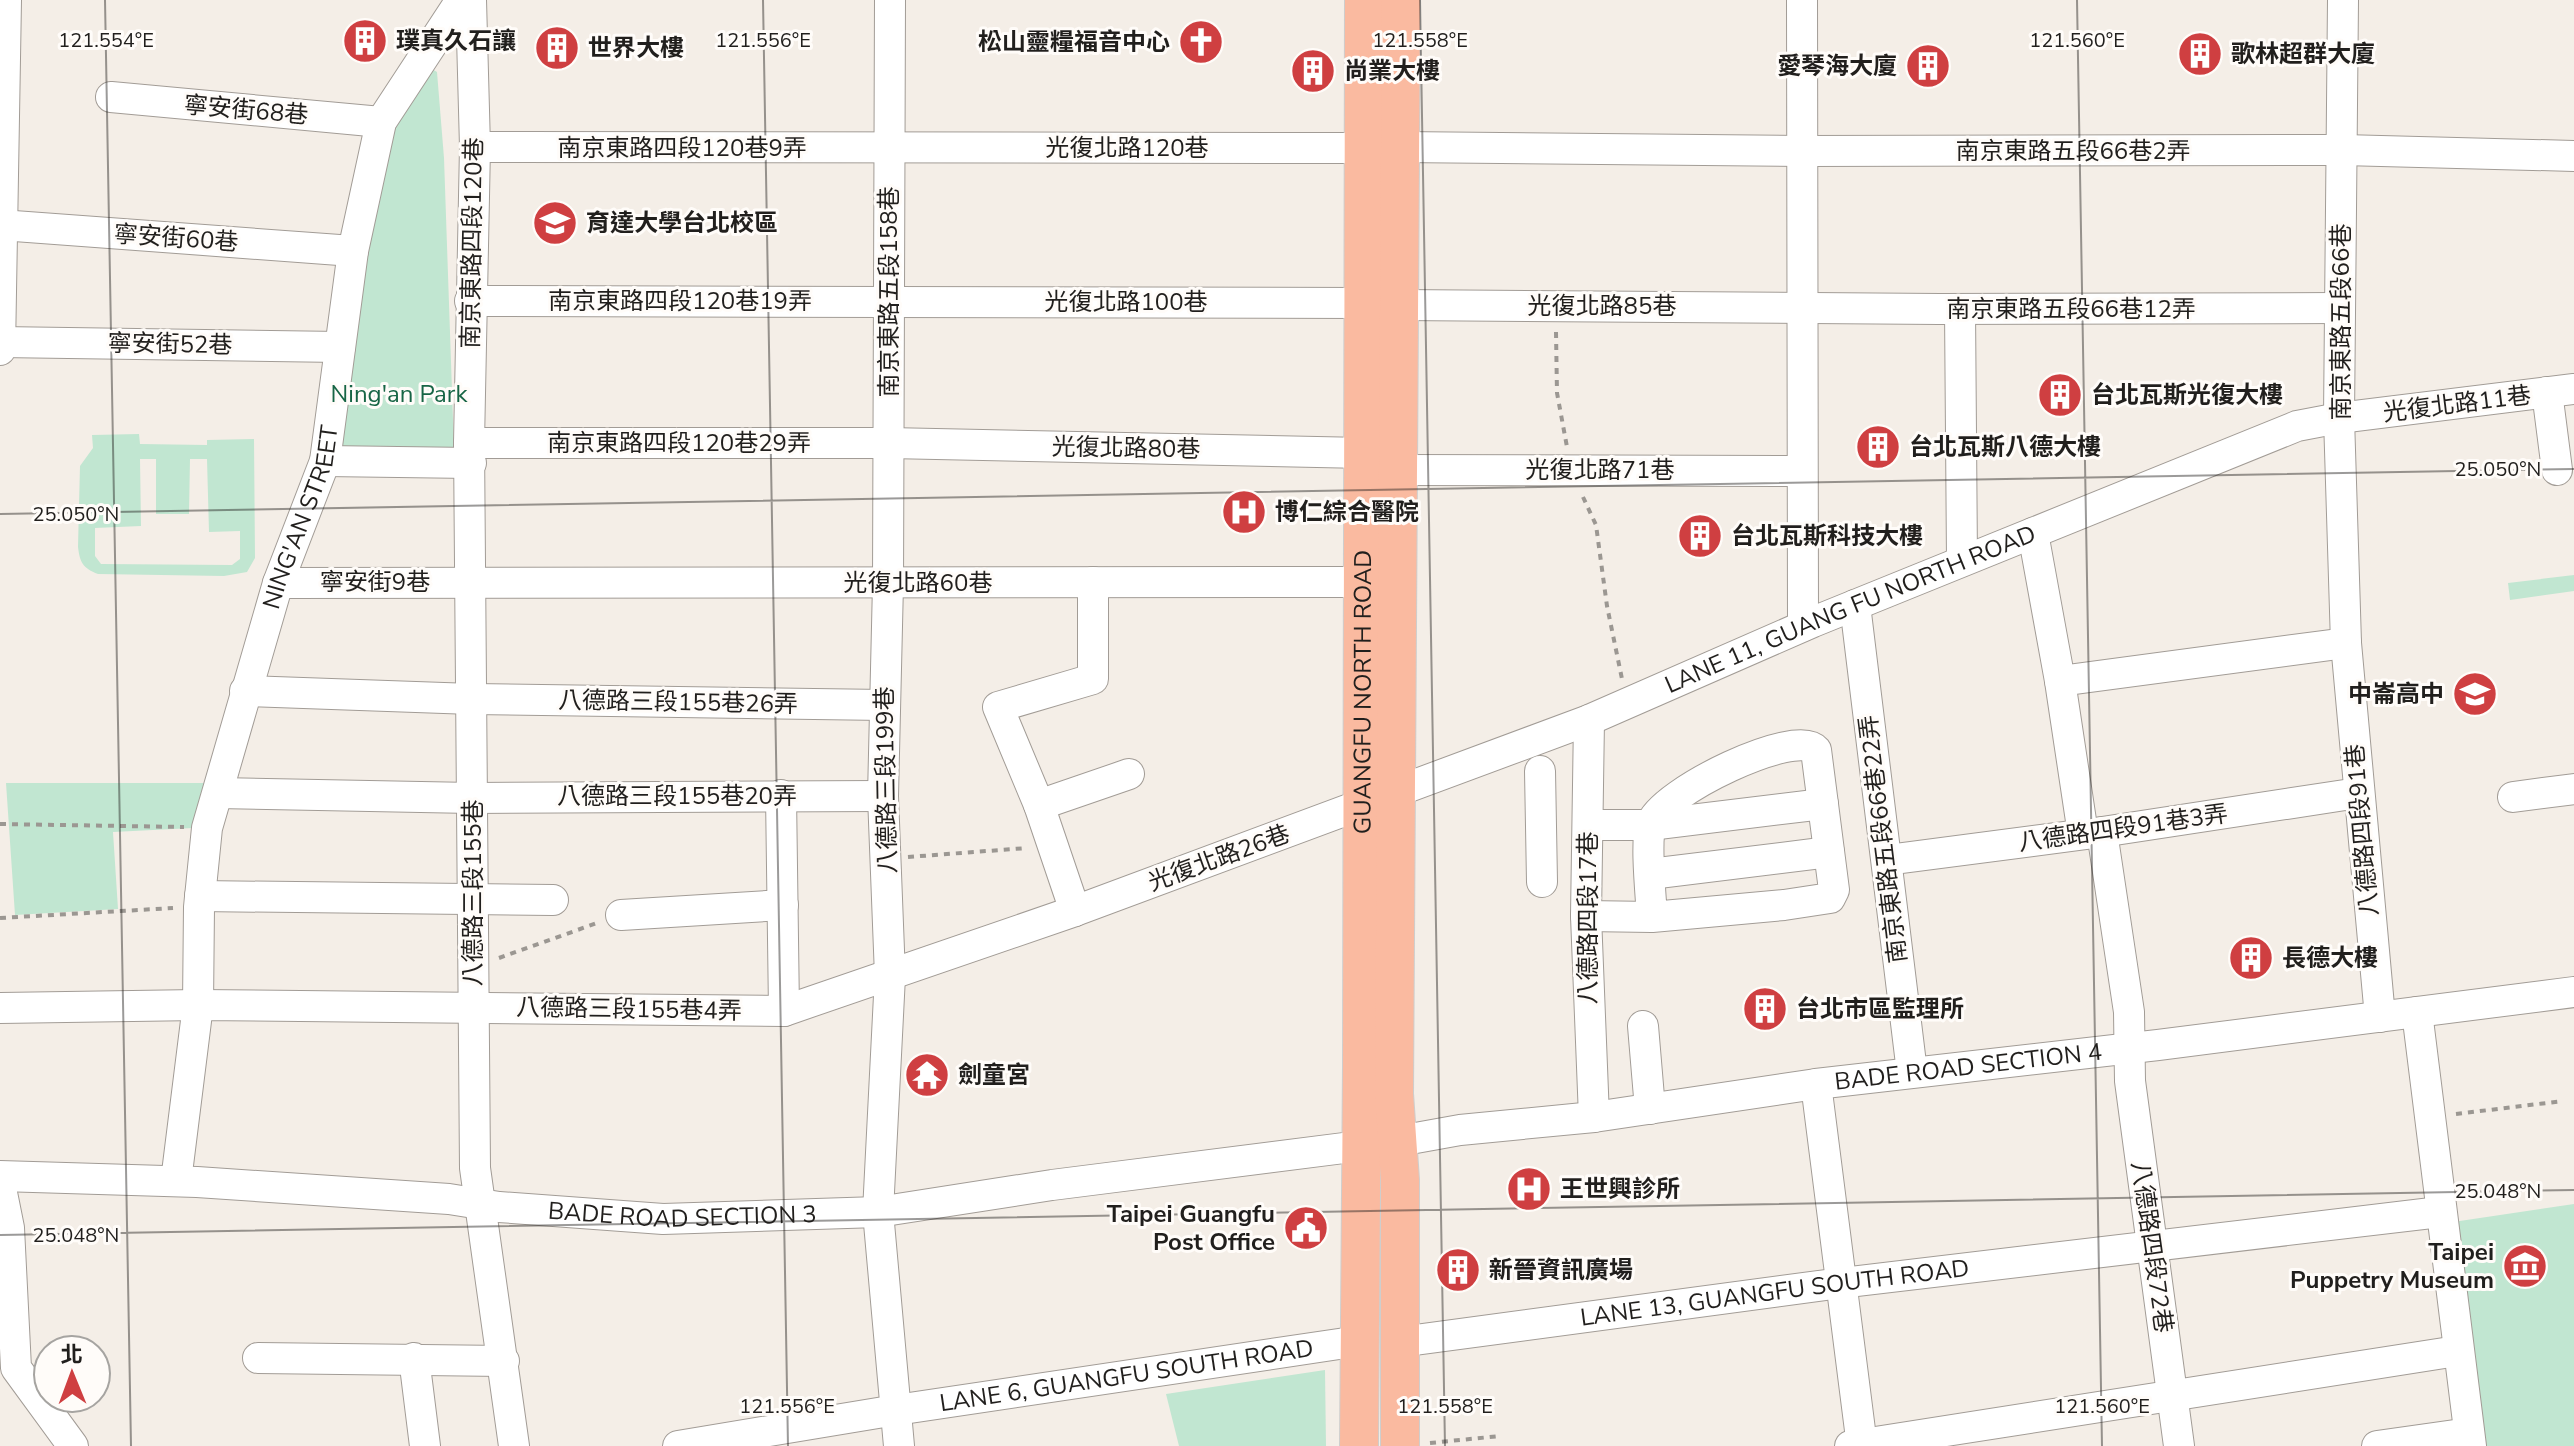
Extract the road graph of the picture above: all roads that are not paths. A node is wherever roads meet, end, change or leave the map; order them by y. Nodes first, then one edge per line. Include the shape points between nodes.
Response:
1 (6, 0) edge
2 (461, 0) edge
3 (471, 0) edge
4 (890, 0) edge
5 (1364, 0) edge
6 (1401, 0) edge
7 (1802, 0) edge
8 (2343, 0) edge
9 (111, 97) dead end
10 (381, 122) junction
11 (475, 147) junction
12 (890, 148) junction
13 (1382, 148) junction
14 (2343, 150) junction
15 (1804, 151) junction
16 (2574, 156) edge
17 (0, 225) edge
18 (353, 251) junction
19 (470, 301) junction
20 (889, 301) junction
21 (1382, 304) junction
22 (1803, 306) junction
23 (2339, 308) junction
24 (1960, 309) junction
25 (0, 342) edge
26 (340, 347) junction
27 (0, 350) edge
28 (2560, 390) edge
29 (2339, 418) junction
30 (889, 443) junction
31 (470, 453) junction
32 (1364, 453) junction
33 (325, 461) junction
34 (1398, 470) junction
35 (2557, 470) dead end
36 (1801, 471) junction
37 (2033, 533) junction
38 (1962, 561) junction
39 (472, 581) junction
40 (1093, 582) junction
41 (1364, 582) junction
42 (278, 583) junction
43 (888, 584) junction
44 (1855, 605) junction
45 (1803, 626) junction
46 (2346, 643) junction
47 (2060, 681) junction
48 (245, 691) junction
49 (472, 699) junction
50 (884, 705) junction
51 (1589, 720) junction
52 (1540, 771) dead end
53 (1129, 774) dead end
54 (2574, 789) edge
55 (218, 793) junction
56 (2358, 793) junction
57 (781, 795) junction
58 (883, 796) junction
59 (1380, 797) junction
60 (2513, 797) dead end
61 (472, 798) junction
62 (1823, 804) junction
63 (1039, 805) junction
64 (1541, 815) junction
65 (1588, 820) junction
66 (1650, 825) junction
67 (2092, 833) junction
68 (1829, 852) junction
69 (1887, 860) junction
70 (1650, 874) junction
71 (1542, 882) dead end
72 (553, 900) dead end
73 (200, 901) junction
74 (472, 901) junction
75 (783, 905) junction
76 (1075, 911) junction
77 (621, 915) road end
78 (1586, 916) junction
79 (1652, 917) junction
80 (890, 976) junction
81 (2574, 992) edge
82 (198, 1005) junction
83 (474, 1007) junction
84 (0, 1008) edge
85 (784, 1011) junction
86 (2417, 1012) junction
87 (2380, 1017) junction
88 (1643, 1026) dead end
89 (2129, 1049) junction
90 (1912, 1072) junction
91 (1816, 1084) junction
92 (1650, 1109) junction
93 (1594, 1117) junction
94 (1399, 1141) junction
95 (1361, 1145) junction
96 (0, 1176) edge
97 (176, 1181) junction
98 (0, 1183) edge
99 (480, 1204) junction
100 (878, 1212) junction
101 (2440, 1212) junction
102 (2152, 1246) junction
103 (1841, 1283) junction
104 (1359, 1341) junction
105 (1400, 1342) junction
106 (2457, 1351) junction
107 (258, 1358) dead end
108 (414, 1358) junction
109 (504, 1361) junction
110 (2172, 1396) junction
111 (896, 1410) junction
112 (2470, 1439) edge
113 (1410, 1445) edge
114 (1858, 1445) edge
115 (73, 1446) edge
116 (425, 1446) edge
117 (514, 1446) edge
118 (678, 1446) edge
119 (899, 1446) edge
120 (1359, 1446) edge
121 (2179, 1446) edge
122 (2377, 1446) edge

1 - 17 street
2 - 10 street, NING'AN STREET
3 - 11 street, 南京東路四段120巷
4 - 12 street, 南京東路五段158巷
5 - 13 main road, GUANGFU NORTH ROAD
6 - 13 main road, GUANGFU NORTH ROAD
7 - 15 street
8 - 14 street, 南京東路五段66巷
9 - 10 street, 寧安街68巷
10 - 18 street, NING'AN STREET
11 - 12 street, 南京東路四段120巷9弄
11 - 19 street, 南京東路四段120巷
12 - 13 street, 光復北路120巷
12 - 20 street, 南京東路五段158巷
13 - 15 street, 光復北路120巷
13 - 21 main road, GUANGFU NORTH ROAD
14 - 15 street, 南京東路五段66巷2弄
14 - 16 street, 南京東路五段66巷2弄
14 - 23 street, 南京東路五段66巷
15 - 22 street
17 - 18 street, 寧安街60巷
17 - 25 street
18 - 26 street, NING'AN STREET
19 - 20 street, 南京東路四段120巷19弄
19 - 31 street, 南京東路四段120巷
20 - 21 street, 光復北路100巷
20 - 30 street, 南京東路五段158巷
21 - 22 street, 光復北路85巷
21 - 32 main road, GUANGFU NORTH ROAD
21 - 34 main road, GUANGFU NORTH ROAD
22 - 24 street, 南京東路五段66巷12弄
22 - 36 street
23 - 24 street, 南京東路五段66巷12弄
23 - 29 street, 南京東路五段66巷
24 - 38 street
25 - 26 street, 寧安街52巷
25 - 27 street
26 - 33 street, NING'AN STREET
28 - 29 street, 光復北路11巷
28 - 35 street
29 - 37 street, LANE 11, GUANG FU NORTH ROAD via 2297,426
29 - 46 street, 南京東路五段66巷
30 - 31 street, 南京東路四段120巷29弄
30 - 32 street, 光復北路80巷
30 - 43 street, 南京東路五段158巷
31 - 33 street, 南京東路四段120巷29弄
31 - 39 street, 南京東路四段120巷
32 - 41 main road, GUANGFU NORTH ROAD
33 - 42 street, NING'AN STREET
34 - 36 street, 光復北路71巷
34 - 59 main road, GUANGFU NORTH ROAD
36 - 45 street
37 - 38 street, LANE 11, GUANG FU NORTH ROAD
37 - 47 street
38 - 44 street, LANE 11, GUANG FU NORTH ROAD
39 - 42 street, 寧安街9巷
39 - 43 street, 光復北路60巷
39 - 49 street, 八德路三段155巷
40 - 41 street, 光復北路60巷
40 - 43 street, 光復北路60巷
40 - 63 street via 1093,679 998,707
41 - 59 main road, GUANGFU NORTH ROAD
42 - 48 street, NING'AN STREET
43 - 50 street, 八德路三段199巷
44 - 45 street, LANE 11, GUANG FU NORTH ROAD
44 - 69 street, 南京東路五段66巷22弄
45 - 51 street, LANE 11, GUANG FU NORTH ROAD
46 - 47 street
46 - 56 street, 八德路四段91巷
47 - 67 street
48 - 49 street, 八德路三段155巷26弄
48 - 55 street, NING'AN STREET
49 - 50 street, 八德路三段155巷26弄
49 - 61 street, 八德路三段155巷
50 - 58 street, 八德路三段199巷
51 - 59 street, LANE 11, GUANG FU NORTH ROAD
51 - 65 street, 八德路四段17巷
52 - 64 street
53 - 63 street
54 - 60 street
55 - 61 street, 八德路三段155巷20弄
55 - 73 street, NING'AN STREET via 207,828
56 - 67 street, 八德路四段91巷3弄
56 - 87 street, 八德路四段91巷
57 - 58 street, 八德路三段155巷20弄
57 - 61 street, 八德路三段155巷20弄
57 - 75 street
58 - 80 street, 八德路三段199巷
59 - 76 street, 光復北路26巷
59 - 94 main road, GUANGFU NORTH ROAD
59 - 95 main road, GUANGFU NORTH ROAD
61 - 74 street, 八德路三段155巷
62 - 66 street
62 - 66 street via 1816,750 1804,743 1713,774 1661,807
62 - 68 street
63 - 76 street
64 - 65 street
64 - 71 street
65 - 66 street
65 - 78 street, 八德路四段17巷
66 - 70 street
67 - 69 street, 八德路四段91巷3弄
67 - 89 street, 八德路四段72巷 via 2129,1012
68 - 70 street
68 - 79 street via 1834,890 1830,898
69 - 90 street, 南京東路五段66巷22弄
70 - 79 street
72 - 74 street
73 - 74 street
73 - 82 street, NING'AN STREET
74 - 83 street, 八德路三段155巷
75 - 77 street
75 - 85 street
76 - 80 street, 光復北路26巷
78 - 79 street
78 - 93 street, 八德路四段17巷
80 - 85 street, 八德路三段155巷4弄
80 - 100 street, 八德路三段199巷
81 - 86 street, BADE ROAD SECTION 4
82 - 83 street, 八德路三段155巷4弄
82 - 84 street, 八德路三段155巷4弄
82 - 97 street, NING'AN STREET
83 - 85 street, 八德路三段155巷4弄
83 - 99 street, 八德路三段155巷
86 - 87 street, BADE ROAD SECTION 4
86 - 101 street
87 - 89 street, BADE ROAD SECTION 4
88 - 92 street
89 - 90 street, BADE ROAD SECTION 4
89 - 102 street, 八德路四段72巷
90 - 91 street, BADE ROAD SECTION 4
91 - 92 street, BADE ROAD SECTION 4
91 - 103 street
92 - 93 street, BADE ROAD SECTION 4
93 - 94 street, BADE ROAD SECTION 4
94 - 95 street, BADE ROAD SECTION 4
94 - 105 main road, GUANGFU NORTH ROAD
95 - 100 street, BADE ROAD SECTION 3
95 - 104 main road, GUANGFU NORTH ROAD
96 - 97 street, BADE ROAD SECTION 3
97 - 99 street, BADE ROAD SECTION 3
98 - 115 street via 9,1228 16,1368
99 - 100 street, BADE ROAD SECTION 3 via 663,1219
99 - 109 street, 八德路三段155巷
100 - 111 street, 八德路三段199巷
101 - 102 street, LANE 13, GUANGFU SOUTH ROAD
101 - 106 street
102 - 103 street, LANE 13, GUANGFU SOUTH ROAD
102 - 110 street, 八德路四段72巷
103 - 105 street, LANE 13, GUANGFU SOUTH ROAD
103 - 114 street
104 - 111 street, LANE 6, GUANGFU SOUTH ROAD
104 - 120 main road, GUANGFU NORTH ROAD
105 - 113 main road, GUANGFU NORTH ROAD
106 - 110 street
106 - 112 street
107 - 108 street
108 - 109 street
108 - 116 street
109 - 117 street, 八德路三段155巷
110 - 114 street
110 - 121 street, 八德路四段72巷
111 - 118 street, LANE 6, GUANGFU SOUTH ROAD
111 - 119 street, 八德路三段199巷
112 - 122 street

